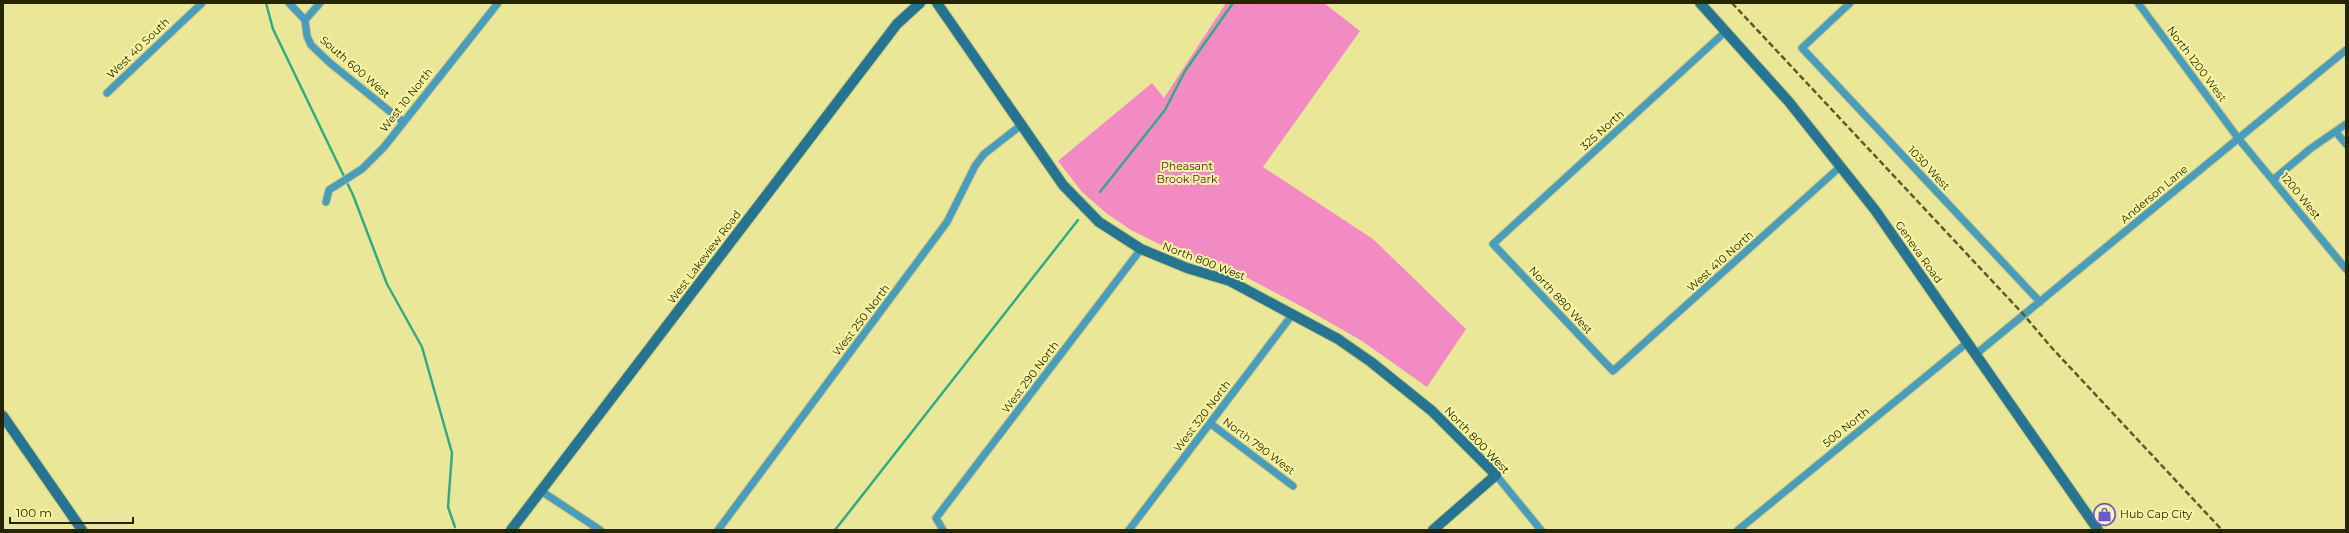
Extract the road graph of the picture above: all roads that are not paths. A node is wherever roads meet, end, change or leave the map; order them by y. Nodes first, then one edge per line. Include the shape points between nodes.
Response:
1 (202, 3) edge
2 (289, 3) edge
3 (320, 3) edge
4 (498, 3) edge
5 (920, 3) edge
6 (937, 3) edge
7 (1700, 3) edge
8 (1850, 3) edge
9 (2138, 3) edge
10 (305, 20) junction
11 (1726, 31) junction
12 (2346, 50) edge
13 (108, 93) dead end
14 (403, 122) junction
15 (2346, 124) edge
16 (1020, 126) junction
17 (2336, 132) junction
18 (2238, 138) junction
19 (2346, 144) edge
20 (1841, 166) junction
21 (2273, 180) junction
22 (326, 202) dead end
23 (1493, 244) joint
24 (1141, 249) junction
25 (2346, 269) edge
26 (2040, 302) junction
27 (1292, 315) junction
28 (1968, 342) junction
29 (1976, 354) junction
30 (1613, 371) joint
31 (4, 421) edge
32 (1211, 424) junction
33 (1496, 475) junction
34 (1293, 486) dead end
35 (541, 491) junction
36 (82, 530) edge
37 (511, 530) edge
38 (600, 530) edge
39 (718, 530) edge
40 (943, 530) edge
41 (1129, 530) edge
42 (1433, 530) edge
43 (1541, 530) edge
44 (1738, 530) edge
45 (2098, 530) edge

1 - 13 street, West 40 South
2 - 10 street
3 - 10 street
4 - 14 street, West 10 North
5 - 35 street, West Lakeview Road via 897,24
6 - 16 street, North 800 West
7 - 11 street, Geneva Road
8 - 26 street, 1030 West via 1802,48
9 - 18 street, North 1200 West
10 - 14 street, South 600 West via 311,45
11 - 20 street, Geneva Road
11 - 23 street, 325 North
12 - 18 street, Anderson Lane
14 - 22 street, West 10 North via 362,169 329,190
15 - 17 street
16 - 24 street, North 800 West via 1062,186 1083,208 1099,222
16 - 39 street, West 250 North via 984,154 943,229
17 - 19 street
17 - 21 street via 2310,149
18 - 21 street, 1200 West
18 - 26 street, Anderson Lane
20 - 28 street, Geneva Road via 1876,210
20 - 30 street, West 410 North
21 - 25 street, 1200 West
23 - 30 street, North 880 West
24 - 27 street, North 800 West via 1230,282
24 - 40 street, West 290 North via 936,518
26 - 29 street, Anderson Lane
27 - 32 street, West 320 North
27 - 33 street, North 800 West via 1338,339 1403,386 1457,434
28 - 29 street, Geneva Road
28 - 44 street, 500 North
29 - 45 street, Geneva Road
31 - 36 street
32 - 34 street, North 790 West
32 - 41 street, West 320 North
33 - 42 street
33 - 43 street, North 800 West
35 - 37 street, West Lakeview Road
35 - 38 street

